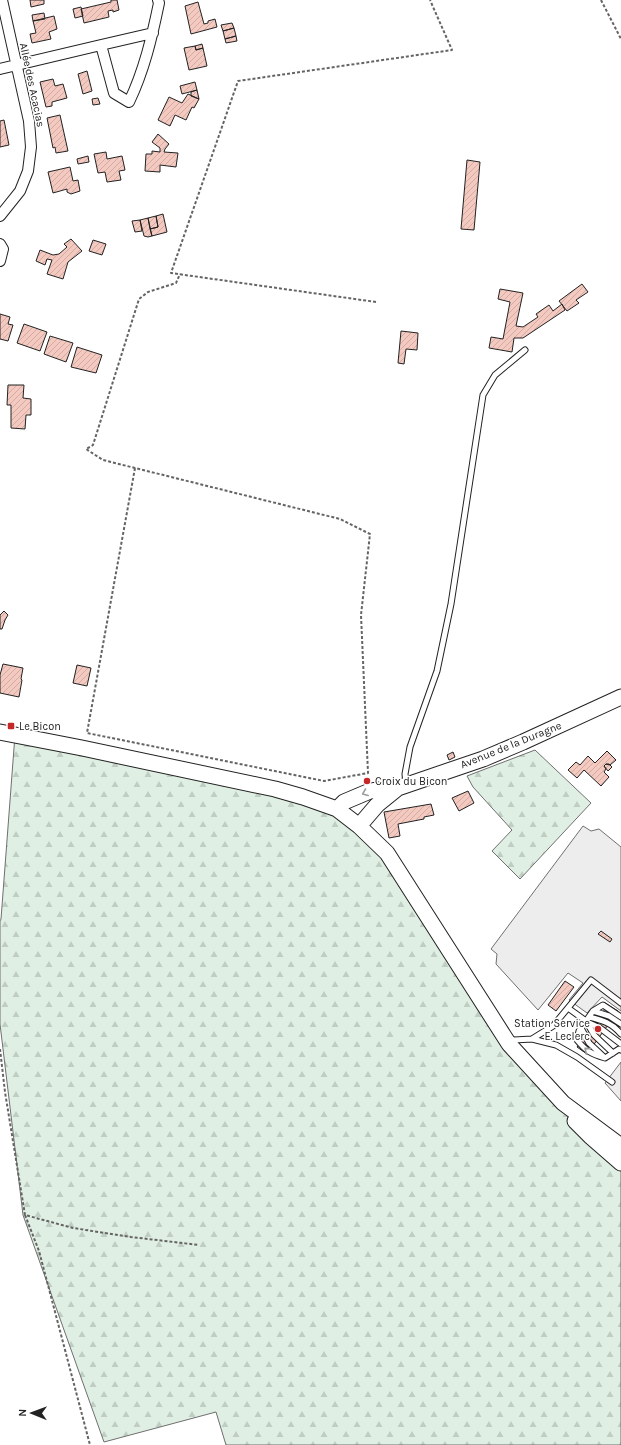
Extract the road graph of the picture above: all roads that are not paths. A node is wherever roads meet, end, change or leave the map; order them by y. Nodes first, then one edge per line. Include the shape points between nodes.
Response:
1 (2, 0) edge
2 (158, 0) edge
3 (152, 33) junction
4 (101, 45) junction
5 (16, 65) junction
6 (0, 69) edge
7 (0, 216) edge
8 (0, 244) edge
9 (0, 261) edge
10 (525, 350) dead end
11 (621, 697) edge
12 (0, 732) edge
13 (402, 786) junction
14 (337, 809) junction
15 (359, 826) junction
16 (621, 1003) edge
17 (568, 1008) junction
18 (593, 1011) junction
19 (621, 1017) edge
20 (588, 1019) junction
21 (621, 1024) edge
22 (581, 1028) junction
23 (621, 1034) edge
24 (503, 1035) junction
25 (532, 1039) junction
26 (620, 1047) edge
27 (513, 1049) junction
28 (613, 1053) junction
29 (605, 1058) junction
30 (612, 1082) dead end
31 (600, 1145) junction
32 (621, 1146) edge
33 (621, 1159) edge
34 (621, 1163) edge

1 - 5 street, Allée des Acacias
2 - 3 street
3 - 4 street
3 - 4 street via 129,102 114,93
4 - 5 street
5 - 6 street
5 - 7 street, Allée des Acacias via 29,121 31,147 28,170 20,191
8 - 9 street via 3,249
10 - 13 lane via 495,375 483,395 451,604 437,671 410,747
11 - 13 main road, Avenue de la Duragne via 482,759
12 - 14 main road via 275,789
13 -> 14 main road, Avenue de la Duragne via 370,790 344,802
13 - 15 main road, Avenue de la Duragne via 377,805
14 - 15 main road
15 - 24 main road via 387,852
16 - 17 lane via 591,980
17 - 20 lane
17 - 25 lane via 553,1026
18 - 19 lane via 603,1005
18 - 20 lane
18 - 21 lane
20 - 22 lane
20 - 23 lane via 604,1020 615,1026
20 - 26 lane
20 - 28 lane via 594,1035
22 - 29 lane via 589,1043
29 -> 22 lane via 592,1054 577,1040
24 - 25 lane via 514,1040
24 - 27 main road
25 - 30 lane via 556,1045
26 - 28 lane
27 - 31 main road via 538,1083
27 - 32 main road via 563,1103
28 - 29 lane
31 - 33 lane
31 - 34 main road

